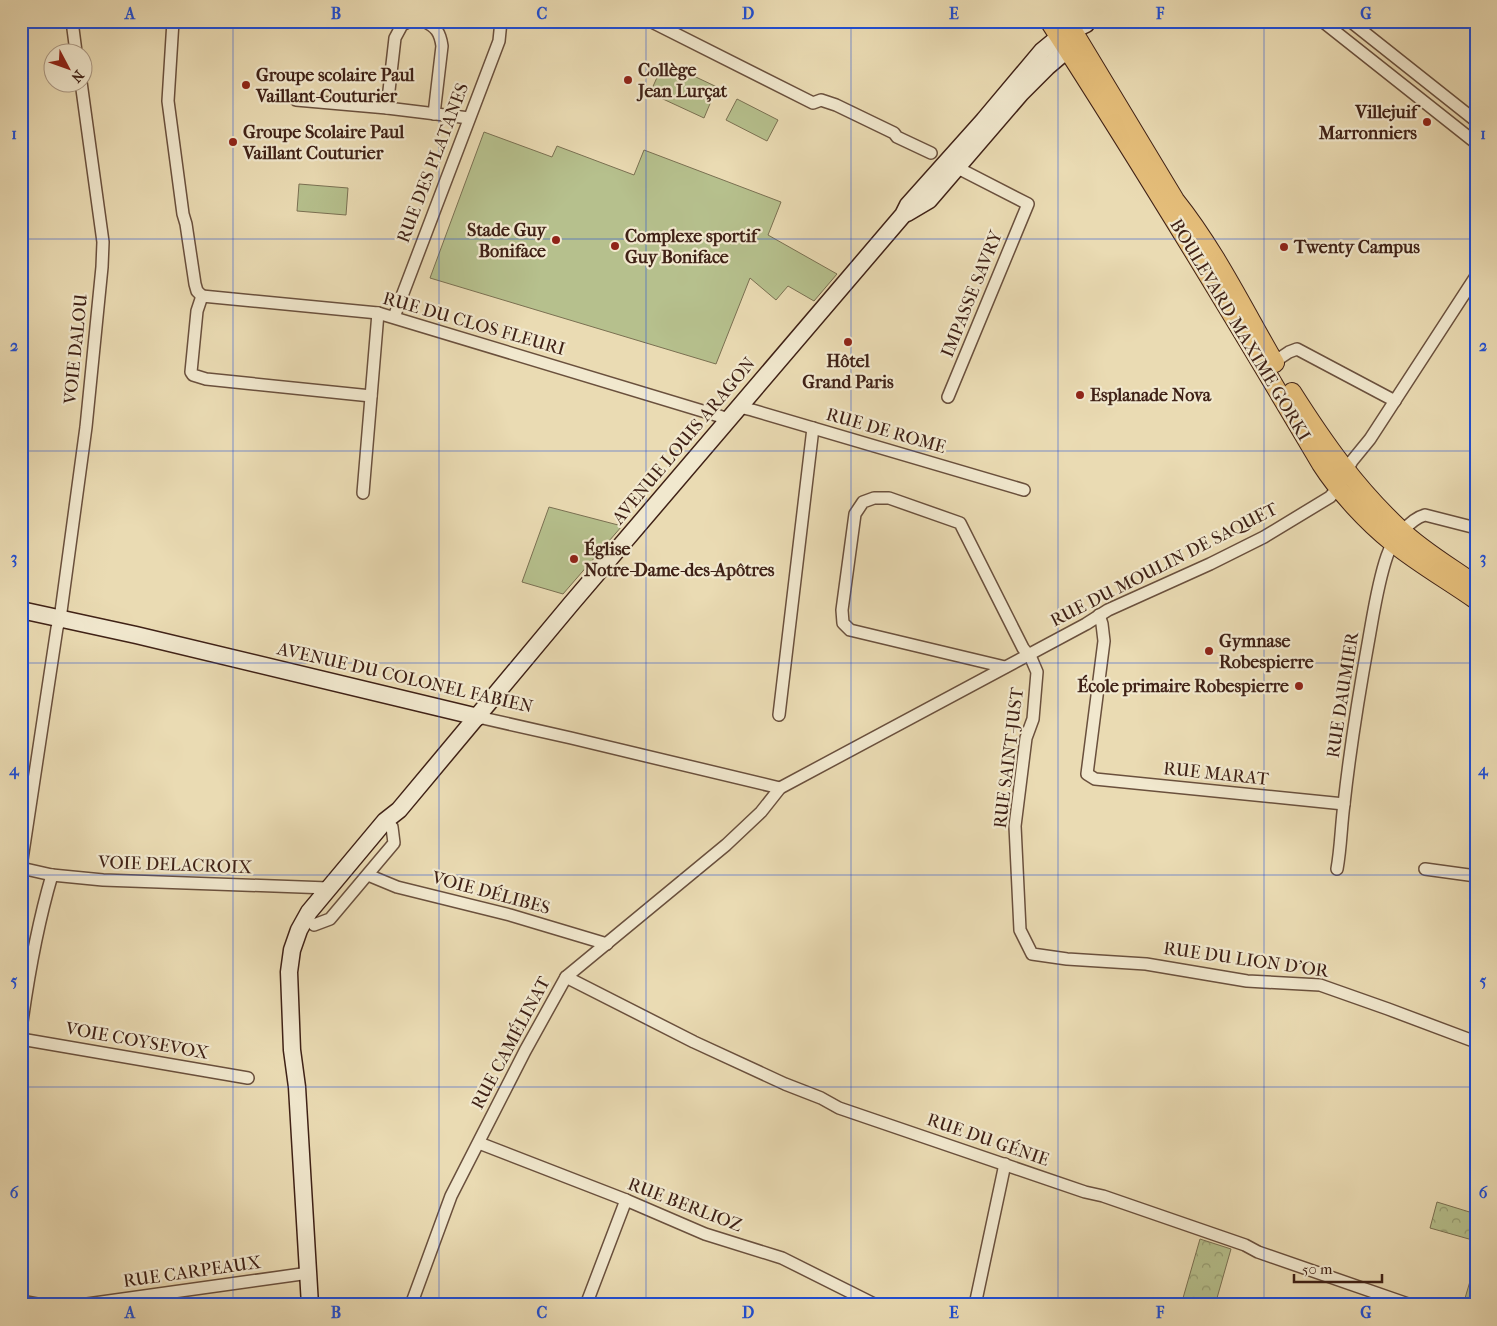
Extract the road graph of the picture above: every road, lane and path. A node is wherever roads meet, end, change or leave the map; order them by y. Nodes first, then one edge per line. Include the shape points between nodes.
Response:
1 (72, 21) edge
2 (173, 21) edge
3 (410, 21) edge
4 (424, 21) edge
5 (502, 21) edge
6 (650, 21) edge
7 (1049, 21) edge
8 (1088, 21) edge
9 (1322, 21) edge
10 (1344, 24) edge
11 (1066, 35) edge
12 (1345, 38) junction
13 (75, 42) edge
14 (82, 92) edge
15 (296, 100) dead end
16 (387, 108) junction
17 (434, 114) junction
18 (469, 118) junction
19 (1476, 121) edge
20 (1476, 143) edge
21 (930, 153) dead end
22 (952, 165) junction
23 (1206, 258) junction
24 (1476, 276) edge
25 (202, 296) junction
26 (378, 313) junction
27 (394, 317) junction
28 (1274, 362) junction
29 (371, 396) junction
30 (948, 397) dead end
31 (1395, 401) junction
32 (734, 413) junction
33 (813, 428) junction
34 (1347, 472) junction
35 (1338, 488) junction
36 (1024, 490) dead end
37 (363, 493) dead end
38 (1476, 528) edge
39 (1398, 537) junction
40 (1476, 585) edge
41 (1476, 600) edge
42 (21, 610) edge
43 (1099, 615) junction
44 (60, 618) junction
45 (1029, 655) junction
46 (1005, 667) junction
47 (779, 715) dead end
48 (478, 717) junction
49 (780, 788) junction
50 (1344, 804) junction
51 (399, 810) junction
52 (392, 828) junction
53 (21, 867) edge
54 (1337, 869) dead end
55 (1425, 869) dead end
56 (52, 875) junction
57 (368, 875) junction
58 (1476, 876) edge
59 (328, 888) junction
60 (314, 925) junction
61 (607, 944) junction
62 (1032, 954) joint
63 (566, 977) junction
64 (21, 1030) edge
65 (21, 1039) edge
66 (1476, 1042) edge
67 (248, 1078) dead end
68 (297, 1087) junction
69 (479, 1144) junction
70 (1004, 1164) junction
71 (626, 1200) junction
72 (309, 1273) junction
73 (21, 1301) edge
74 (42, 1305) edge
75 (80, 1305) edge
76 (310, 1305) edge
77 (411, 1305) edge
78 (586, 1305) edge
79 (876, 1305) edge
80 (975, 1305) edge
81 (1411, 1305) edge

1 - 13 street
2 - 25 street via 168,81 169,118 194,284
3 - 16 street via 402,25 395,38
4 - 17 street via 435,27 441,36
5 - 18 street, RUE DES PLATANES via 500,41
6 - 21 street via 813,103 821,100 836,105
7 - 11 main road, BOULEVARD MAXIME GORKI
8 - 11 main road, AVENUE LOUIS ARAGON
9 - 10 street
10 - 12 street
10 - 12 street
10 - 19 street
11 - 22 main road, AVENUE LOUIS ARAGON via 1042,51
11 - 23 main road, BOULEVARD MAXIME GORKI via 1191,220
12 - 20 street
14 - 44 street, VOIE DALOU via 103,242 86,427
15 - 16 street
16 - 17 street
17 - 18 street
18 - 27 street, RUE DES PLATANES
22 - 30 street, IMPASSE SAVRY via 1028,204
22 - 32 main road, AVENUE LOUIS ARAGON via 927,202 903,215
23 - 28 main road, BOULEVARD MAXIME GORKI
23 - 35 main road, BOULEVARD MAXIME GORKI via 1321,464
24 - 31 street, RUE DU MOULIN DE SAQUET
25 - 26 street, RUE DU CLOS FLEURI
25 - 29 street via 197,311 193,375
26 - 27 street, RUE DU CLOS FLEURI
26 - 29 street
27 - 32 street, RUE DU CLOS FLEURI
28 - 31 street via 1296,349
28 - 34 main road, BOULEVARD MAXIME GORKI via 1317,432
29 - 37 street
31 - 34 street, RUE DU MOULIN DE SAQUET
32 - 33 street, RUE DE ROME via 752,410
32 - 48 main road, AVENUE LOUIS ARAGON
33 - 36 street, RUE DE ROME
33 - 47 street
34 - 35 street, RUE DU MOULIN DE SAQUET
34 - 39 main road, BOULEVARD MAXIME GORKI
35 - 39 main road, BOULEVARD MAXIME GORKI via 1364,516
35 - 43 street, RUE DU MOULIN DE SAQUET via 1264,537
38 - 39 street via 1425,515 1419,516
39 - 40 main road, BOULEVARD MAXIME GORKI
39 - 41 main road, BOULEVARD MAXIME GORKI
39 - 50 street, RUE DAUMIER via 1387,555 1376,597
42 - 44 main road, AVENUE DU COLONEL FABIEN
43 - 45 street, RUE DU MOULIN DE SAQUET
43 - 50 street, RUE MARAT via 1104,642 1087,774 1095,779
44 - 48 main road, AVENUE DU COLONEL FABIEN
44 - 53 street, VOIE DALOU
45 - 46 street, RUE DU MOULIN DE SAQUET
45 - 46 street, RUE SAINT-JUST via 960,523 889,498 863,502 855,514 843,623 850,630
45 - 62 street, RUE SAINT-JUST via 1037,672 1016,826 1020,930
46 - 49 street, RUE DU MOULIN DE SAQUET
48 - 49 street, AVENUE DU COLONEL FABIEN
48 - 51 main road, AVENUE LOUIS ARAGON
49 - 61 street, RUE CAMÉLINAT via 761,812 726,845
50 - 54 street, RUE DAUMIER
51 - 52 main road
51 - 59 main road via 385,821
52 - 57 street via 394,843
52 - 60 main road
53 - 56 street, VOIE DELACROIX
55 - 58 street
56 - 59 street, VOIE DELACROIX via 103,880
56 - 64 street via 36,935
57 - 60 street via 330,919
57 - 61 street, VOIE DÉLIBES via 397,887
59 - 68 main road via 309,912 292,950 289,972 291,1039
60 - 68 main road via 304,945 299,975 302,1047
61 - 63 street, RUE CAMÉLINAT
62 - 66 street, RUE DU LION D'OR via 1146,964 1247,981 1320,985
63 - 69 street, RUE CAMÉLINAT
63 - 70 street, RUE DU GÉNIE via 694,1042 840,1108
65 - 67 street, VOIE COYSEVOX
68 - 72 main road
69 - 71 street, RUE BERLIOZ
69 - 77 street, RUE CAMÉLINAT via 446,1207
70 - 80 street
70 - 81 street, RUE DU GÉNIE
71 - 78 street
71 - 79 street, RUE BERLIOZ via 705,1234 782,1258
72 - 75 street, RUE CARPEAUX
72 - 76 main road
73 - 74 street

